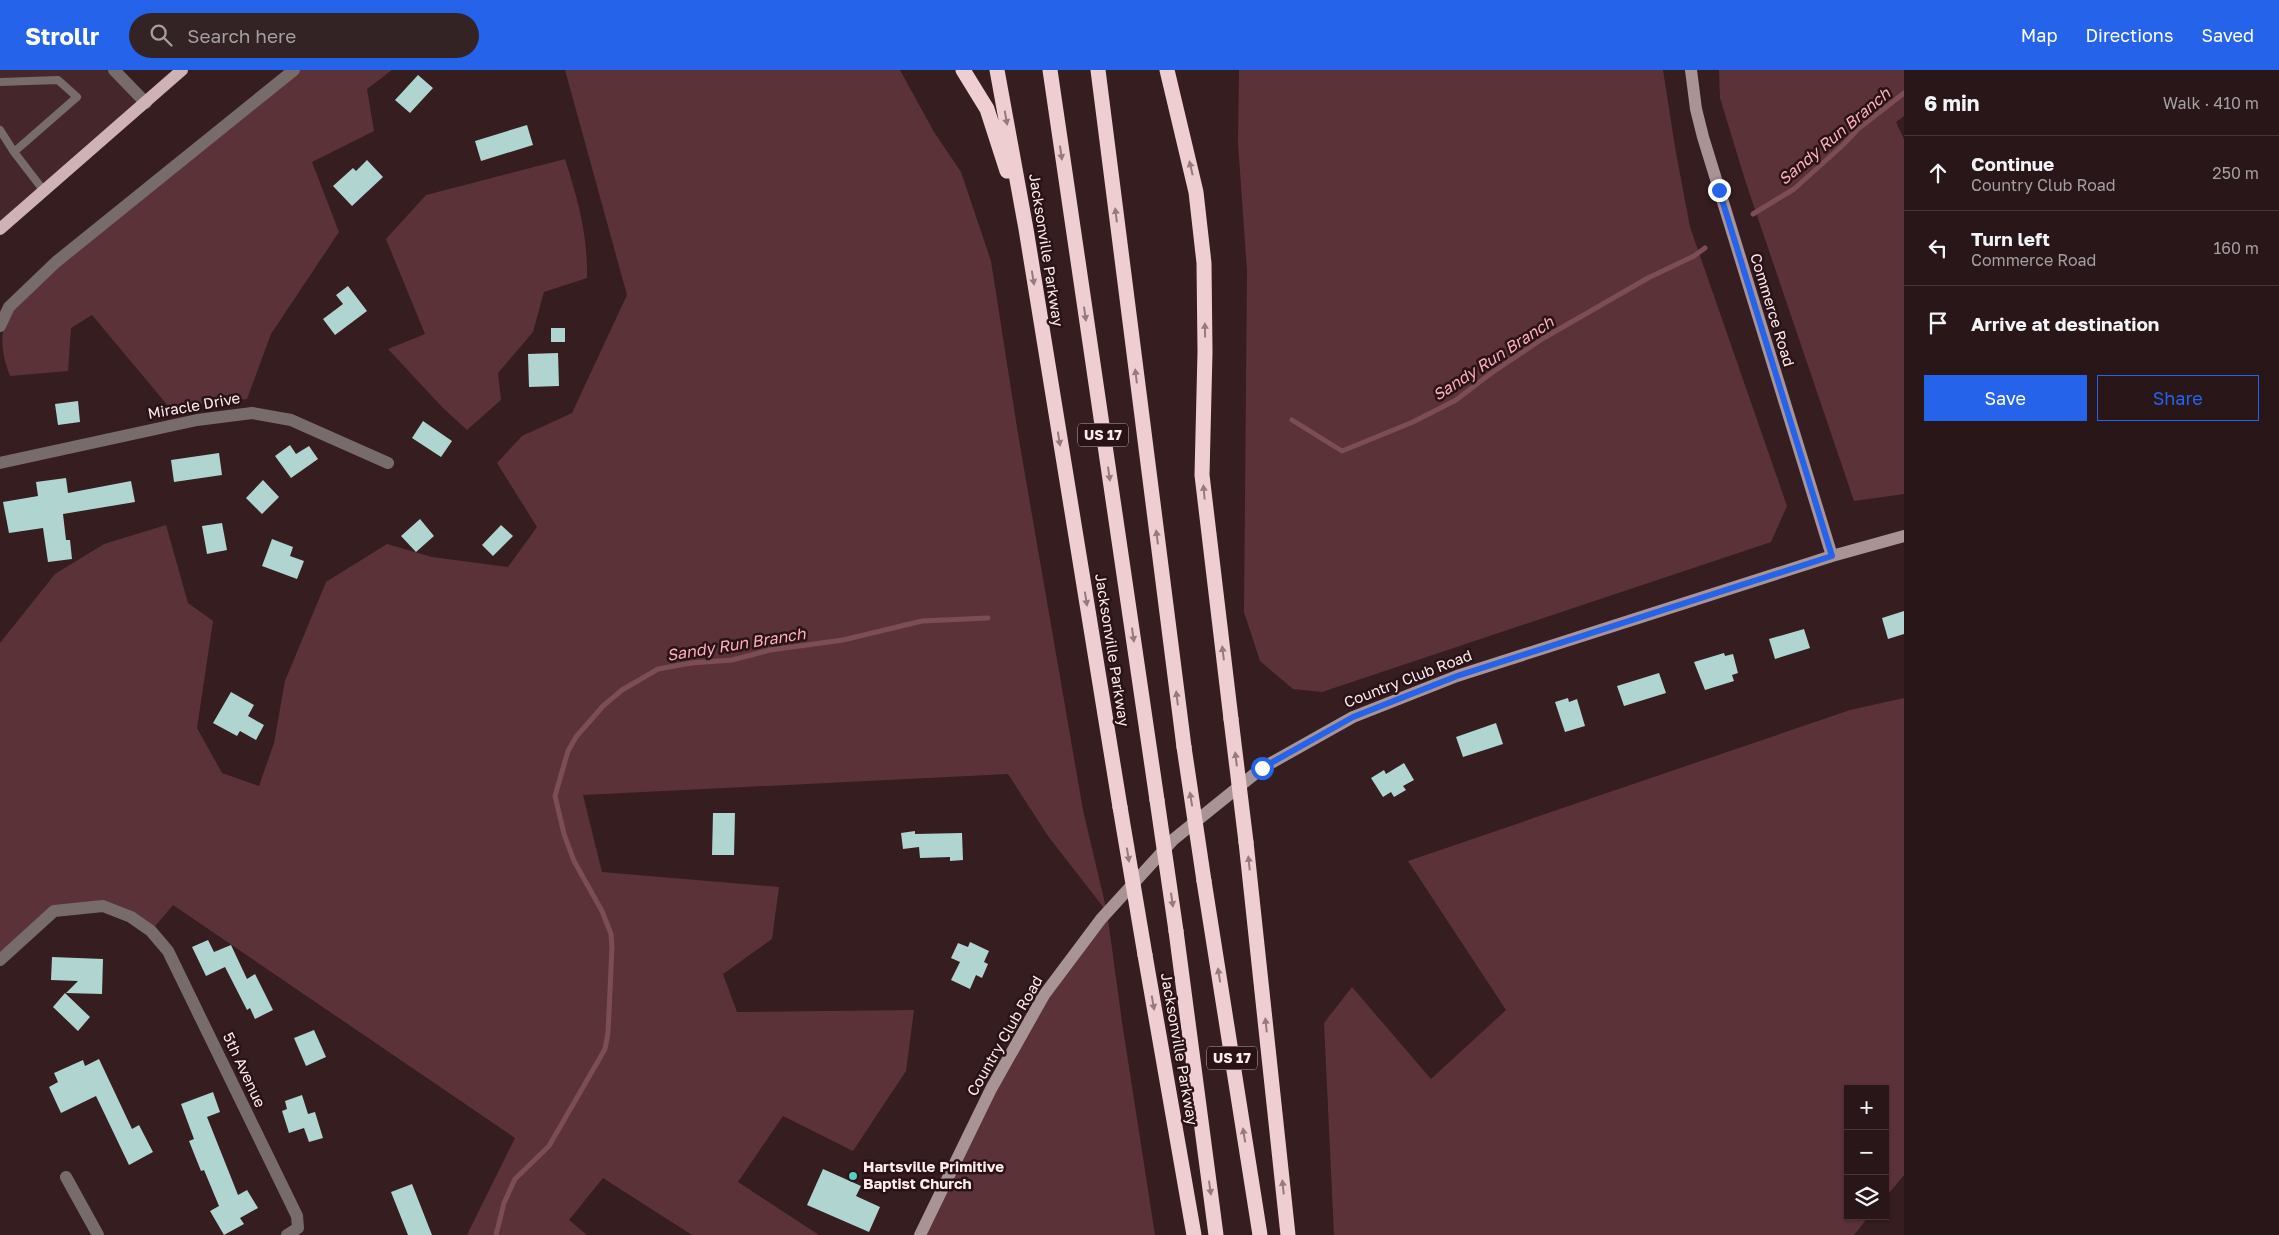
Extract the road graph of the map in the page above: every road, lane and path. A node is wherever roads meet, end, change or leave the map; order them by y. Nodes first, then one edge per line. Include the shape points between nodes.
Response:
1 (114, 70) edge
2 (182, 70) edge
3 (294, 70) edge
4 (963, 70) edge
5 (997, 70) edge
6 (1050, 70) edge
7 (1098, 70) edge
8 (1167, 70) edge
9 (1691, 70) edge
10 (0, 82) edge
11 (146, 103) junction
12 (0, 130) edge
13 (14, 152) junction
14 (44, 191) junction
15 (0, 229) edge
16 (1026, 229) junction
17 (0, 326) edge
18 (0, 463) edge
19 (388, 463) dead end
20 (1904, 536) edge
21 (1832, 556) junction
22 (0, 960) edge
23 (66, 1177) dead end
24 (292, 1232) edge
25 (98, 1235) edge
26 (920, 1235) edge
27 (1194, 1235) edge
28 (1216, 1235) edge
29 (1260, 1235) edge
30 (1288, 1235) edge

1 - 11 street
2 - 11 main road
3 - 17 street via 56,262 9,307
4 - 16 highway via 987,109
5 -> 16 highway, Jacksonville Parkway
6 -> 28 highway, US 17, bridge via 1176,931
29 -> 7 highway, US 17, bridge via 1184,747
30 -> 8 highway, bridge via 1246,842 1202,476 1204,263 1196,192
9 - 21 main road, Commerce Road via 1703,137
10 - 13 lane via 58,80 77,97
11 - 14 main road
12 - 13 lane
13 - 14 lane
14 - 15 main road
16 -> 27 highway, Jacksonville Parkway, bridge
18 - 19 street, Miracle Drive via 197,420 252,413 290,420
20 - 21 main road, Country Club Road
21 - 26 main road, Country Club Road via 1457,676 1353,717 1262,768 1174,839 1101,919 1044,995 991,1090
22 - 24 street, 5th Avenue via 54,911 102,906 131,917 151,930 168,951 297,1216
23 - 25 street

